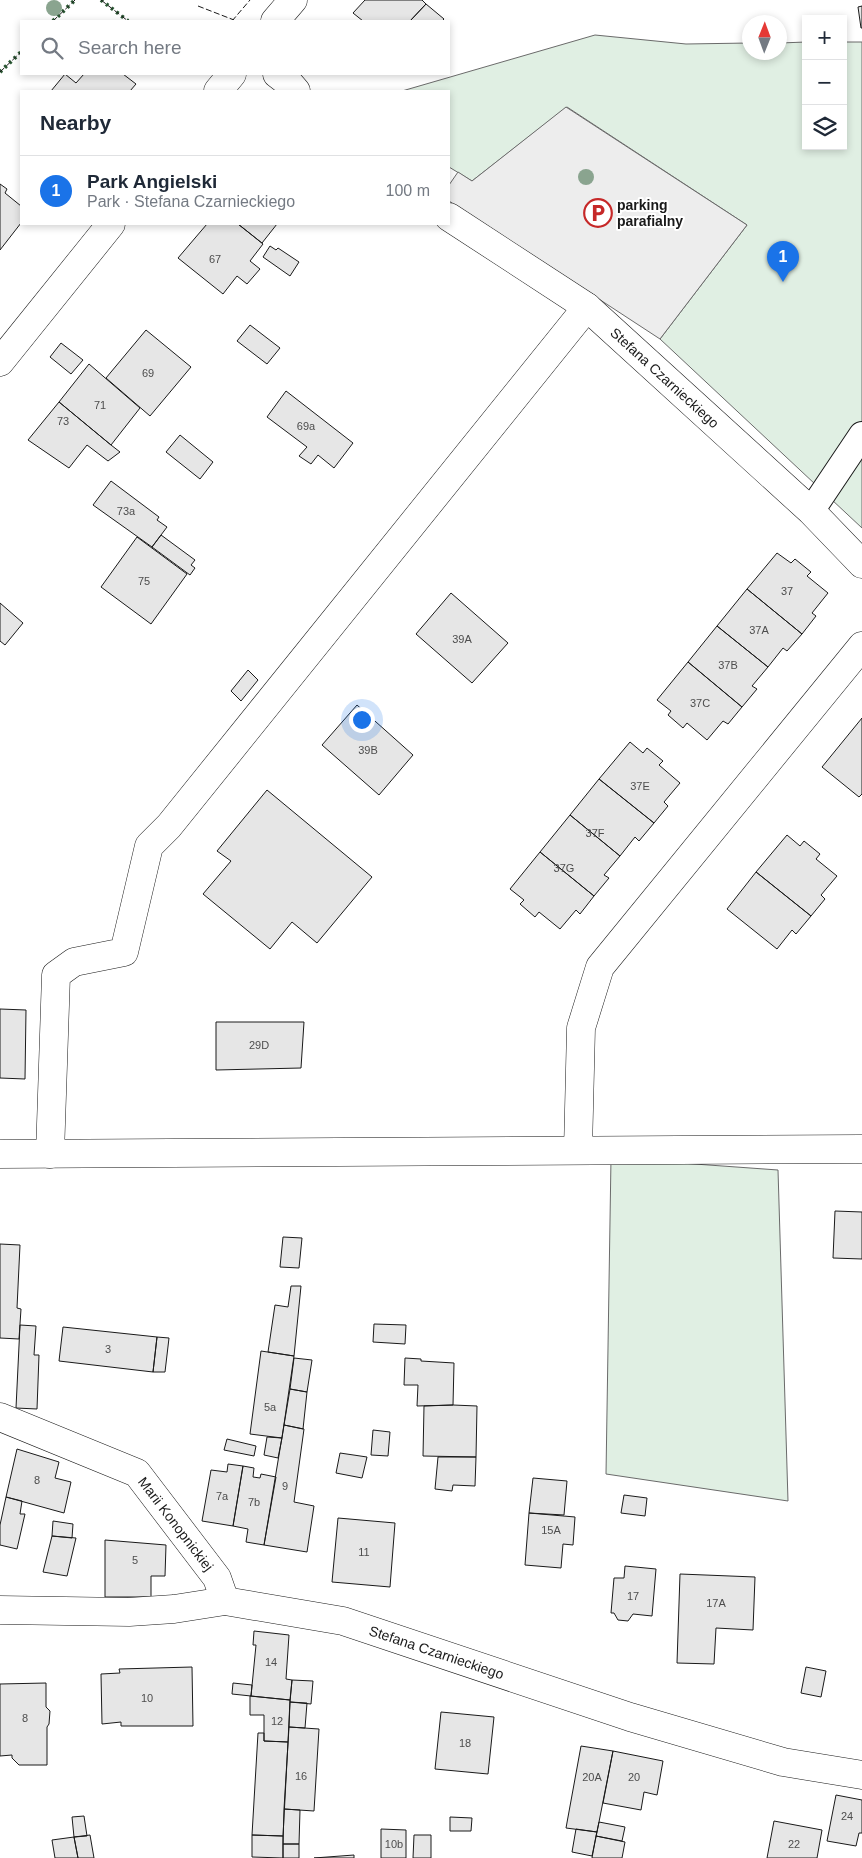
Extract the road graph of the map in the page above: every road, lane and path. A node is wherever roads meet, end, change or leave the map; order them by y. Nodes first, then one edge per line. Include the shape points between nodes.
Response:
1 (293, 0) edge
2 (276, 20) edge
3 (231, 75) edge
4 (278, 75) edge
5 (219, 90) edge
6 (295, 90) edge
7 (450, 218) edge
8 (110, 225) edge
9 (587, 307) junction
10 (0, 362) edge
11 (862, 435) edge
12 (811, 510) junction
13 (862, 564) edge
14 (862, 646) edge
15 (862, 1148) edge
16 (578, 1150) junction
17 (0, 1154) edge
18 (50, 1154) junction
19 (0, 1418) edge
20 (225, 1600) junction
21 (0, 1610) edge
22 (862, 1775) edge

1 - 2 street
3 - 5 street
4 - 6 street
7 - 9 street, Stefana Czarnieckiego
8 - 10 street
9 - 12 street, Stefana Czarnieckiego
9 - 18 street via 169,826 149,846 124,952 74,962 56,975
11 - 12 street
12 - 13 street, Stefana Czarnieckiego
14 - 16 street via 600,967 581,1028
15 - 16 street
16 - 18 street
17 - 18 street
19 - 20 street, Marii Konopnickiej via 137,1473 217,1578
20 - 21 street, Stefana Czarnieckiego via 174,1609 129,1612
20 - 22 street, Stefana Czarnieckiego via 343,1621 621,1714 783,1762

